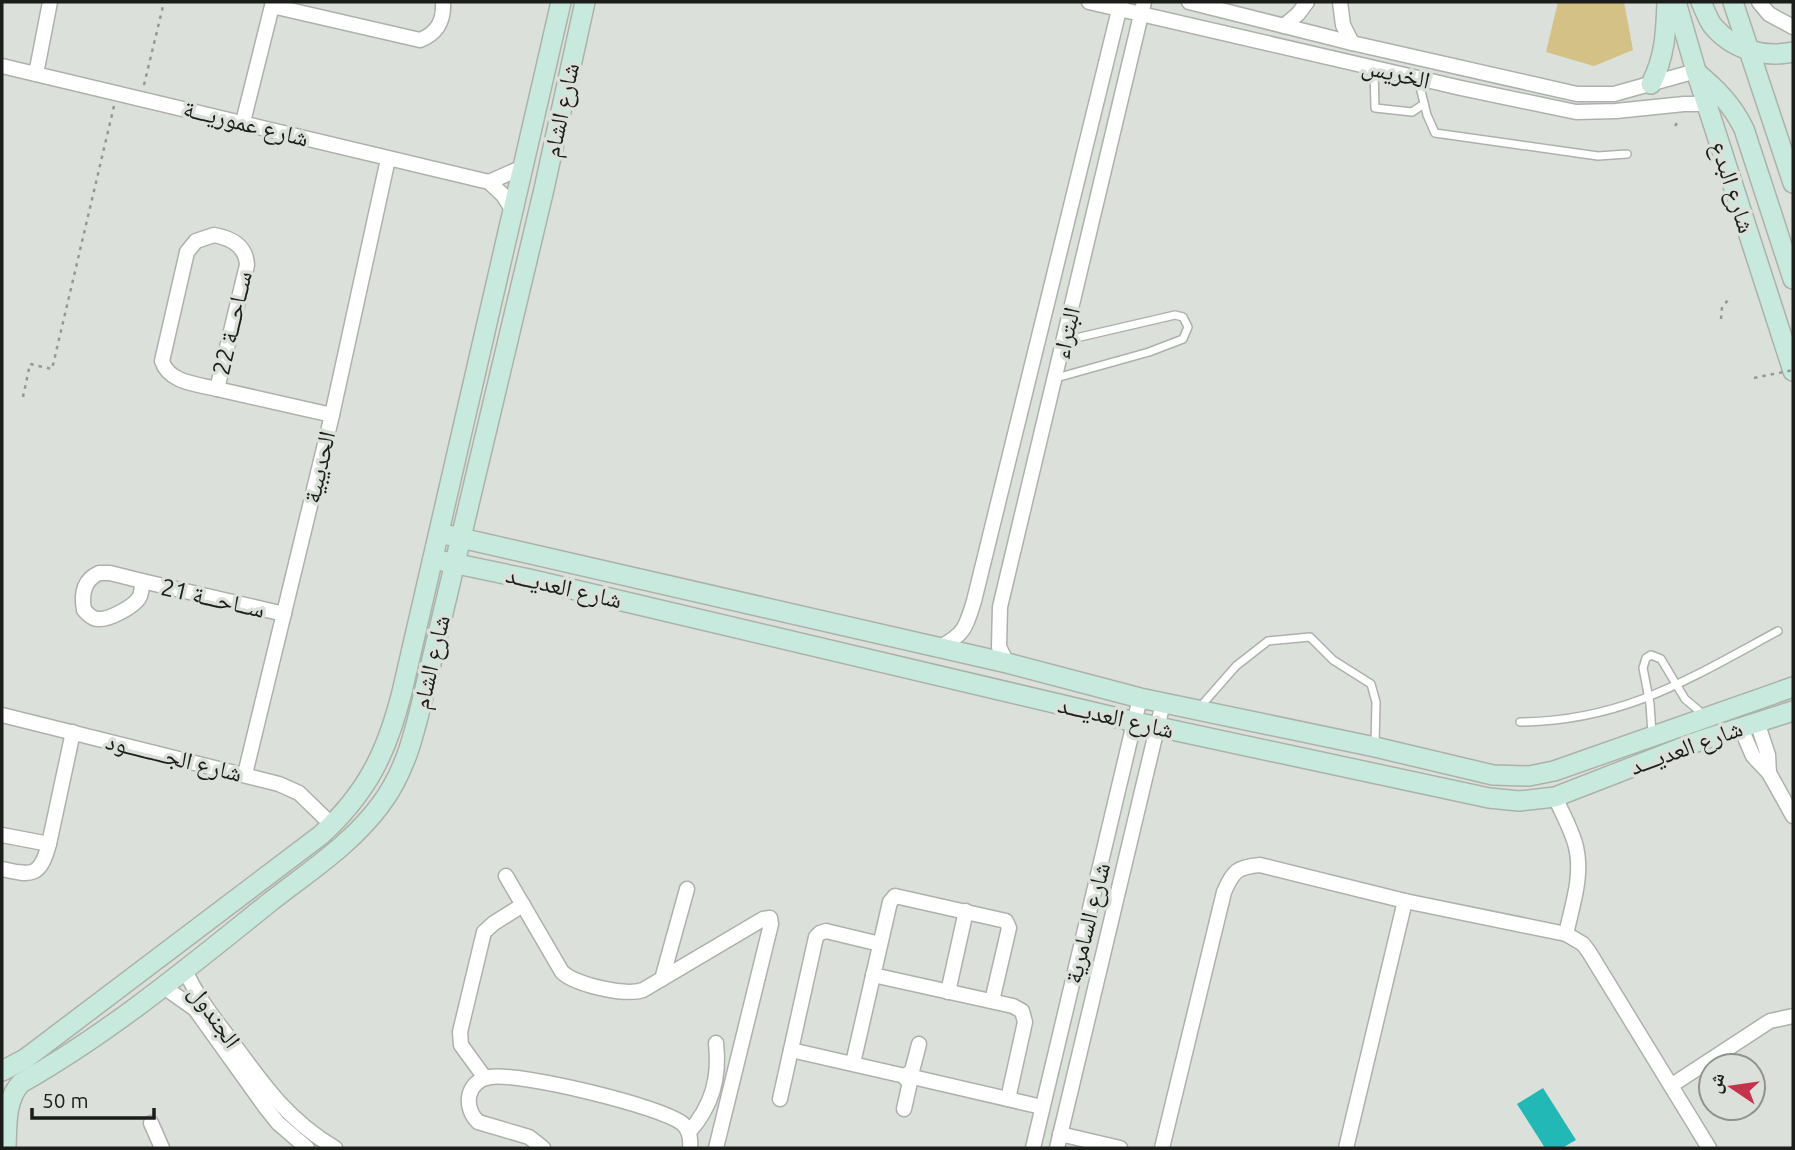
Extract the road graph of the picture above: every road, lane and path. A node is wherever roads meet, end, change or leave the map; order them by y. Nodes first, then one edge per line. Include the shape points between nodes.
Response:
1 (50, 2) edge
2 (164, 2) edge
3 (443, 2) edge
4 (561, 2) edge
5 (585, 2) edge
6 (1089, 2) edge
7 (1189, 2) edge
8 (1307, 2) edge
9 (1340, 2) edge
10 (1667, 2) edge
11 (1676, 2) edge
12 (1701, 2) edge
13 (1734, 2) edge
14 (1759, 2) edge
15 (273, 4) edge
16 (1120, 5) edge
17 (1142, 8) edge
18 (1284, 26) junction
19 (1793, 27) edge
20 (1352, 43) junction
21 (1750, 50) junction
22 (1793, 52) edge
23 (2, 66) edge
24 (1374, 68) junction
25 (1696, 71) junction
26 (36, 74) junction
27 (1418, 78) junction
28 (1651, 84) junction
29 (117, 93) junction
30 (141, 98) junction
31 (1424, 104) junction
32 (1706, 104) junction
33 (243, 122) junction
34 (1627, 154) dead end
35 (388, 159) junction
36 (523, 167) junction
37 (489, 182) junction
38 (1793, 183) edge
39 (513, 211) junction
40 (1793, 279) edge
41 (1730, 298) dead end
42 (1721, 319) dead end
43 (1063, 341) junction
44 (1793, 370) edge
45 (1754, 378) dead end
46 (1055, 379) junction
47 (217, 389) junction
48 (23, 397) dead end
49 (332, 415) junction
50 (439, 533) junction
51 (460, 538) junction
52 (433, 559) junction
53 (454, 563) junction
54 (142, 581) dead end
55 (284, 614) junction
56 (1778, 631) dead end
57 (940, 647) junction
58 (1007, 663) junction
59 (1676, 687) junction
60 (1793, 687) edge
61 (1140, 698) junction
62 (1649, 698) junction
63 (1163, 704) junction
64 (1197, 710) junction
65 (1793, 711) edge
66 (2, 715) edge
67 (1709, 718) junction
68 (1135, 722) junction
69 (1520, 722) dead end
70 (1749, 724) junction
71 (1157, 727) junction
72 (73, 732) junction
73 (1651, 738) junction
74 (1375, 747) junction
75 (245, 774) junction
76 (1555, 797) junction
77 (1793, 816) edge
78 (332, 825) junction
79 (2, 835) edge
80 (49, 845) junction
81 (2, 869) edge
82 (506, 876) dead end
83 (687, 889) dead end
84 (1405, 901) junction
85 (523, 905) junction
86 (966, 911) junction
87 (1566, 934) junction
88 (880, 944) junction
89 (185, 970) junction
90 (873, 975) junction
91 (662, 979) junction
92 (164, 988) junction
93 (948, 992) junction
94 (992, 1002) junction
95 (1793, 1016) edge
96 (716, 1043) dead end
97 (919, 1044) dead end
98 (791, 1050) junction
99 (853, 1063) junction
100 (2, 1072) edge
101 (911, 1077) junction
102 (485, 1078) junction
103 (1672, 1085) junction
104 (7, 1097) edge
105 (780, 1099) dead end
106 (1008, 1099) junction
107 (1042, 1107) junction
108 (904, 1109) dead end
109 (151, 1123) dead end
110 (689, 1132) junction
111 (1059, 1141) edge
112 (6, 1148) edge
113 (162, 1148) edge
114 (307, 1148) edge
115 (335, 1148) edge
116 (543, 1148) edge
117 (690, 1148) edge
118 (716, 1148) edge
119 (1033, 1148) edge
120 (1120, 1148) edge
121 (1162, 1148) edge
122 (1346, 1148) edge
123 (1709, 1148) edge

1 - 26 street
2 - 30 path
3 - 15 street via 440,24 420,40
4 - 36 street, شارع الشام
5 - 51 street, شارع الشام
6 - 16 street, الخريس
7 - 18 street, الخريس
8 - 18 street
9 - 20 street via 1343,25
10 - 28 street via 1664,51
11 - 25 street, شارع البدع
12 - 21 street via 1712,25
13 - 21 street
14 - 19 street via 1769,14
15 - 33 street
16 - 17 street, الخريس
16 - 57 street, البتراء via 974,601 966,629
17 - 24 street, الخريس
17 - 43 street, البتراء
18 - 20 street, الخريس
20 - 28 street, الخريس via 1577,93 1614,94
21 - 22 street
21 - 38 street
23 - 26 street, شارع عموريـــة
24 - 27 street, الخريس
24 - 31 lane via 1375,108 1412,112
25 - 28 street, الخريس
25 - 32 street, شارع البدع
25 - 40 street via 1725,97 1744,129
26 - 29 street, شارع عموريـــة
27 - 31 lane
27 - 32 street, الخريس via 1576,112
29 - 30 street, شارع عموريـــة
29 - 48 path via 52,369 30,364
30 - 33 street, شارع عموريـــة
31 - 34 lane via 1435,133 1598,156
32 - 44 street, شارع البدع
33 - 35 street, شارع عموريـــة
35 - 37 street, شارع عموريـــة
35 - 49 street, الحديبية
36 - 37 street
36 - 39 street, شارع الشام
37 - 39 street
39 - 50 street, شارع الشام
41 - 42 path via 1722,307
43 - 46 street, البتراء
43 - 46 lane via 1175,315 1183,317 1188,327 1183,339
44 - 45 path, bridge
46 - 58 street, البتراء via 1000,607 999,647
47 - 47 street, ســاحـــة 22 via 176,379 162,361 187,252 196,241 214,235 236,243 247,265
47 - 49 street, ســاحـــة 22
49 - 55 street, الحديبية
50 - 51 street, شارع العديـــد
50 - 52 street, شارع الشام
51 - 53 street, شارع الشام
51 - 57 street, شارع العديـــد
52 - 53 street, شارع العديـــد
52 - 78 street, شارع الشام via 389,738 371,777
53 - 68 street, شارع العديـــد
53 - 89 street, شارع الشام via 410,749 388,795 347,841
54 - 55 street, ســاحـــة 21
55 - 75 street, الحديبية
56 - 59 lane
57 - 58 street, شارع العديـــد
58 - 61 street, شارع العديـــد
59 - 62 lane
59 - 62 lane via 1661,659 1651,655 1643,662
59 - 67 lane via 1690,705
60 - 67 street, شارع العديـــد
61 - 63 street, شارع العديـــد
61 - 68 street, شارع السامرية
62 - 69 lane via 1576,719
62 - 73 lane
63 - 64 street, شارع العديـــد
63 - 71 street, شارع السامرية
64 - 74 street, شارع العديـــد
64 - 74 lane via 1236,666 1268,641 1310,637 1333,660 1371,684 1376,702
65 - 70 street, شارع العديـــد
66 - 72 street, شارع الجــــــــود
67 - 73 street, شارع العديـــد
68 - 71 street, شارع العديـــد
68 - 107 street, شارع السامرية
70 - 76 street, شارع العديـــد
70 - 77 street via 1753,756 1769,773
71 - 76 street, شارع العديـــد via 1489,798
71 - 111 street, شارع السامرية
72 - 75 street, شارع الجــــــــود
72 - 80 street
73 - 74 street, شارع العديـــد via 1553,771 1510,777
75 - 78 street, شارع الجــــــــود via 299,793
76 - 87 street via 1578,859
78 - 100 street, شارع الشام
79 - 80 street
80 - 81 street via 44,863 33,872
82 - 85 street
83 - 91 street
84 - 87 street
84 - 121 street via 1260,865 1243,867 1231,876
84 - 122 street
85 - 91 street via 568,978 631,993
85 - 102 street via 484,932 460,1032 461,1045
86 - 88 street via 895,896
86 - 93 street
86 - 94 street via 1009,925
87 - 103 street via 1583,944
88 - 90 street
88 - 98 street via 826,932 818,935
89 - 92 street, شارع الشام
89 - 115 street, الجندول via 201,1000 276,1101 303,1128
90 - 93 street
90 - 99 street
91 - 118 street via 770,918
92 - 104 street, شارع الشام via 21,1083
92 - 114 street, الجندول via 195,1010 265,1108
93 - 94 street
94 - 106 street via 1016,1007 1025,1018
95 - 103 street via 1770,1021
96 - 110 street via 718,1071 712,1098
97 - 101 street
98 - 99 street
98 - 105 street
99 - 101 street
101 - 106 street
101 - 108 street
102 - 110 street via 543,1082 607,1096 676,1119
102 - 116 street via 474,1085 468,1098 473,1117 484,1125 529,1137
103 - 123 street
104 - 112 street, شارع الشام
106 - 107 street
107 - 119 street, شارع السامرية
109 - 113 street
110 - 117 street
111 - 120 street

